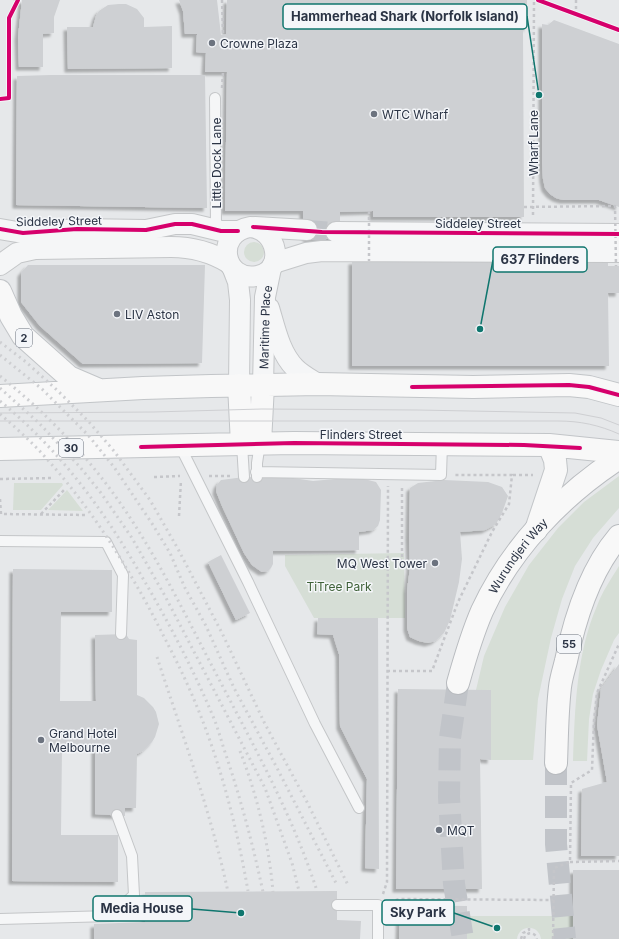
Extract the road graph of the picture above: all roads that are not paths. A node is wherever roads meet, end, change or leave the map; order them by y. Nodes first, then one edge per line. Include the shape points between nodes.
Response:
1 (215, 98) dead end
2 (0, 229) edge
3 (216, 229) junction
4 (245, 229) junction
5 (307, 230) tunnel mouth
6 (336, 232) tunnel mouth
7 (619, 234) edge
8 (617, 259) edge
9 (0, 265) edge
10 (231, 266) junction
11 (272, 266) junction
12 (0, 290) edge
13 (265, 297) junction
14 (318, 384) junction
15 (239, 385) junction
16 (263, 386) junction
17 (101, 390) junction
18 (619, 395) edge
19 (0, 396) edge
20 (251, 444) junction
21 (442, 444) junction
22 (549, 445) junction
23 (180, 446) junction
24 (0, 449) edge
25 (619, 452) edge
26 (619, 458) edge
27 (244, 477) dead end
28 (536, 530) junction
29 (619, 536) edge
30 (0, 541) edge
31 (121, 634) dead end
32 (458, 683) tunnel mouth
33 (556, 763) tunnel mouth
34 (358, 808) dead end
35 (117, 815) dead end
36 (337, 905) dead end
37 (0, 919) edge
38 (378, 939) edge

1 - 3 lane, Little Dock Lane
2 - 3 street, Siddeley Street via 23,233 77,229 146,230 186,224
3 - 4 street, Siddeley Street
4 - 5 street, Siddeley Street
4 - 10 street via 230,239 227,246
4 - 11 street via 264,231 272,240 275,251
6 - 7 street, Siddeley Street
8 - 11 street via 322,251 306,253
9 - 10 street via 17,253 31,249 171,247 206,252
10 - 11 street via 241,275 249,277 264,274
10 - 15 street, Maritime Place via 238,282 240,300
11 - 13 street, Maritime Place
12 - 17 main road, 2 via 23,336 69,377
13 - 14 street via 290,362 298,371
13 - 16 street, Maritime Place
14 - 16 main road
14 - 18 main road via 412,387 569,385
15 - 16 main road
15 - 17 main road
15 - 20 main road
16 - 20 main road
17 - 19 main road
20 - 21 main road, Flinders Street / 30
20 - 21 lane via 256,475 441,475
20 - 23 main road, Flinders Street / 30
20 - 27 lane
21 - 22 main road, Flinders Street / 30
22 - 25 main road, Flinders Street / 30
22 - 28 main road via 556,470
23 - 24 main road, Flinders Street / 30
23 - 34 lane
26 - 28 main road, Wurundjeri Way via 574,492
28 - 32 main road, Wurundjeri Way via 490,594 466,653
29 - 33 main road, 55 via 600,563 577,616 560,686
30 - 31 lane via 106,542 123,575
35 - 37 lane via 132,856 134,895 111,916
36 - 38 lane via 378,905

